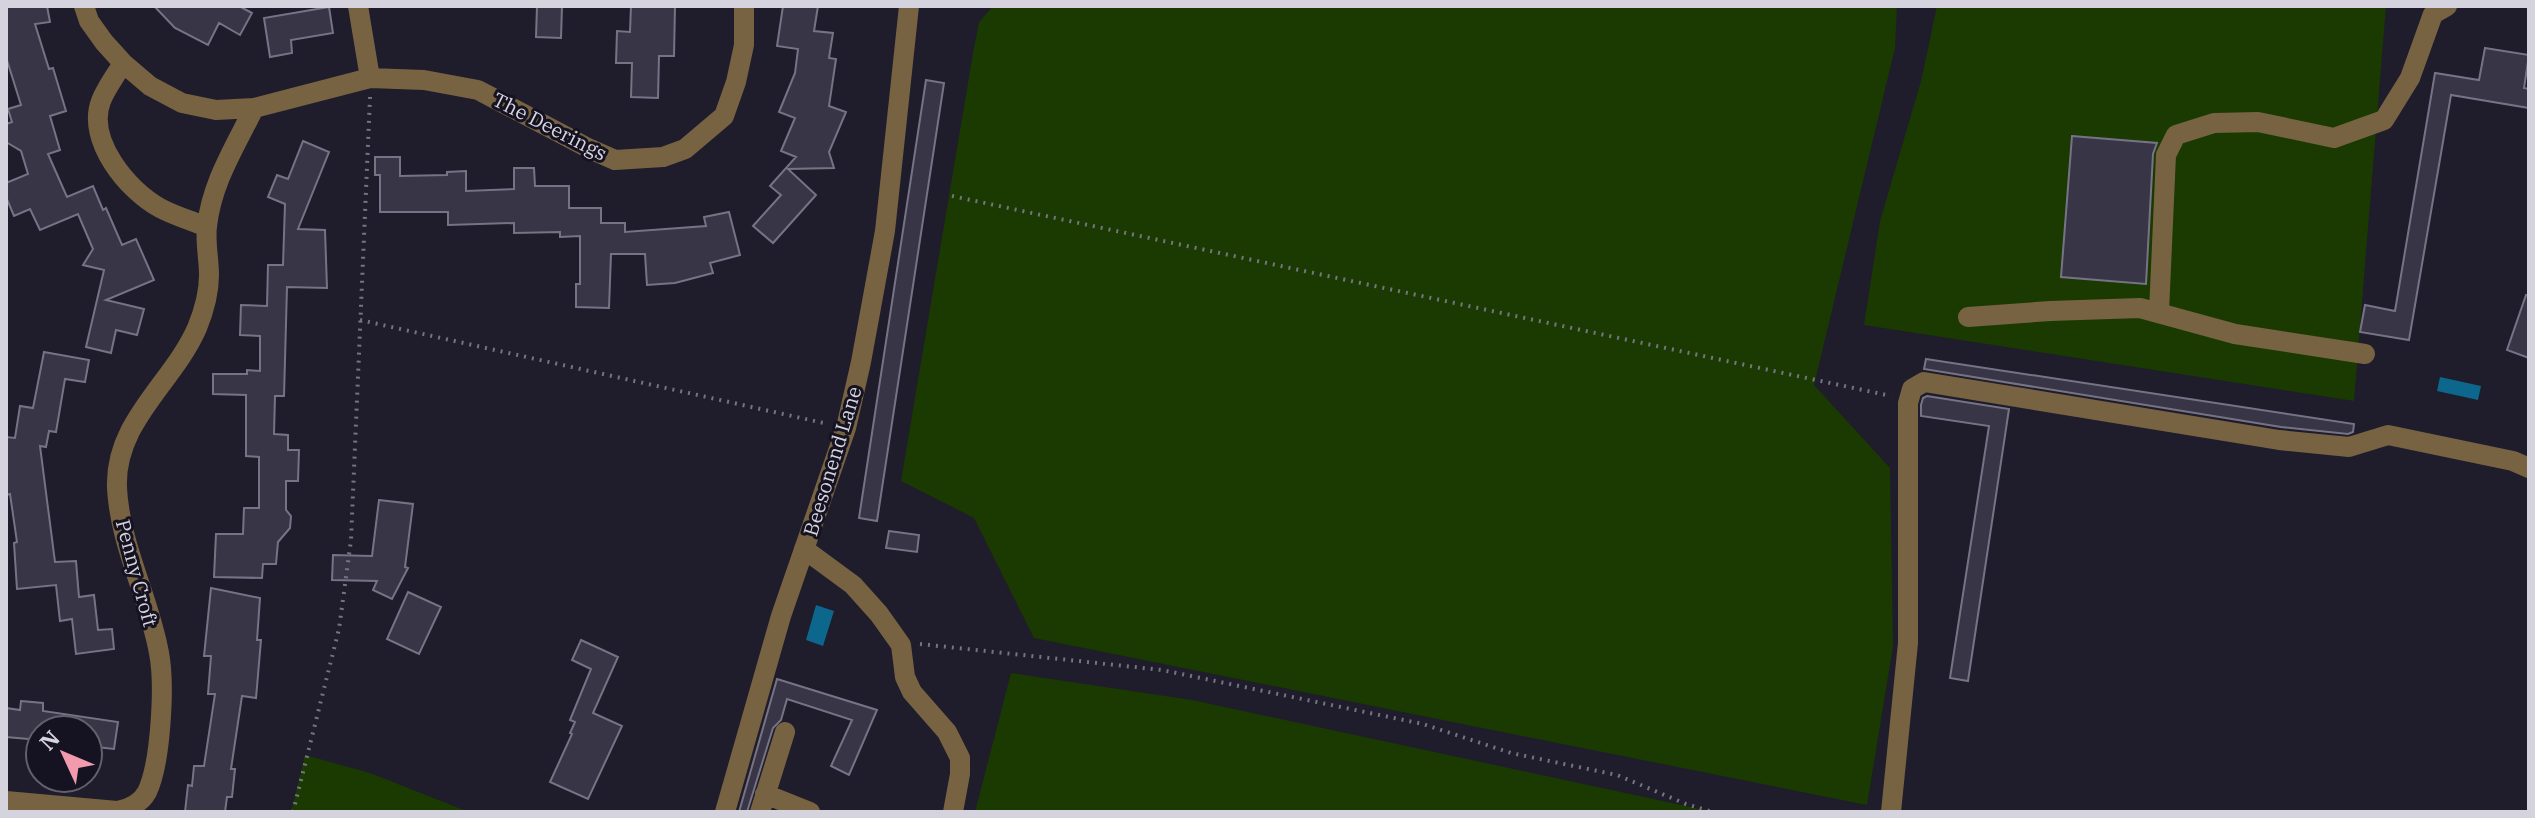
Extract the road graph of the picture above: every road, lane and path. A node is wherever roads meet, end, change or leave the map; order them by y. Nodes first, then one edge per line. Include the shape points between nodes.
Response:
1 (84, 6) edge
2 (358, 6) edge
3 (744, 6) edge
4 (909, 6) edge
5 (2447, 6) edge
6 (123, 63) junction
7 (370, 78) junction
8 (254, 108) junction
9 (952, 196) dead end
10 (207, 227) junction
11 (2159, 312) junction
12 (1968, 317) dead end
13 (359, 320) junction
14 (2365, 354) dead end
15 (1908, 403) junction
16 (846, 428) junction
17 (2529, 468) edge
18 (804, 549) junction
19 (901, 645) junction
20 (785, 732) dead end
21 (6, 801) edge
22 (762, 803) edge
23 (133, 809) edge
24 (293, 812) edge
25 (725, 812) edge
26 (810, 812) edge
27 (953, 812) edge
28 (1713, 812) edge
29 (1891, 812) edge

1 - 6 street, The Deerings
2 - 7 street
3 - 7 street, The Deerings via 744,45 724,116 685,149 663,157 615,160 478,90
4 - 16 street, Beesonend Lane via 885,231
5 - 11 street via 2433,14 2410,78 2384,120 2334,138 2258,122 2214,123 2176,135 2166,155
6 - 8 street, The Deerings via 182,103 216,110
6 - 10 street via 100,103 99,133 109,159 130,186 159,208
7 - 8 street, The Deerings
7 - 13 path
8 - 10 street via 224,164
9 - 15 path via 1887,394
10 - 23 street, Penny Croft via 206,302 180,357 131,427 117,486 124,536 160,655 162,724 153,774
11 - 12 street via 2125,308
11 - 14 street via 2235,334
13 - 16 path
13 - 24 path via 347,570 339,629
15 - 17 street via 1912,389 1924,382 2279,440 2349,447 2388,435
15 - 29 street via 1908,643
16 - 18 street, Beesonend Lane
18 - 19 street via 853,585
18 - 25 street, Beesonend Lane
19 - 27 street via 912,692 947,732 960,758
19 - 28 path via 926,643 1162,670 1423,724 1511,753 1617,775
20 - 22 street
21 - 23 street, Penny Croft
22 - 26 street

